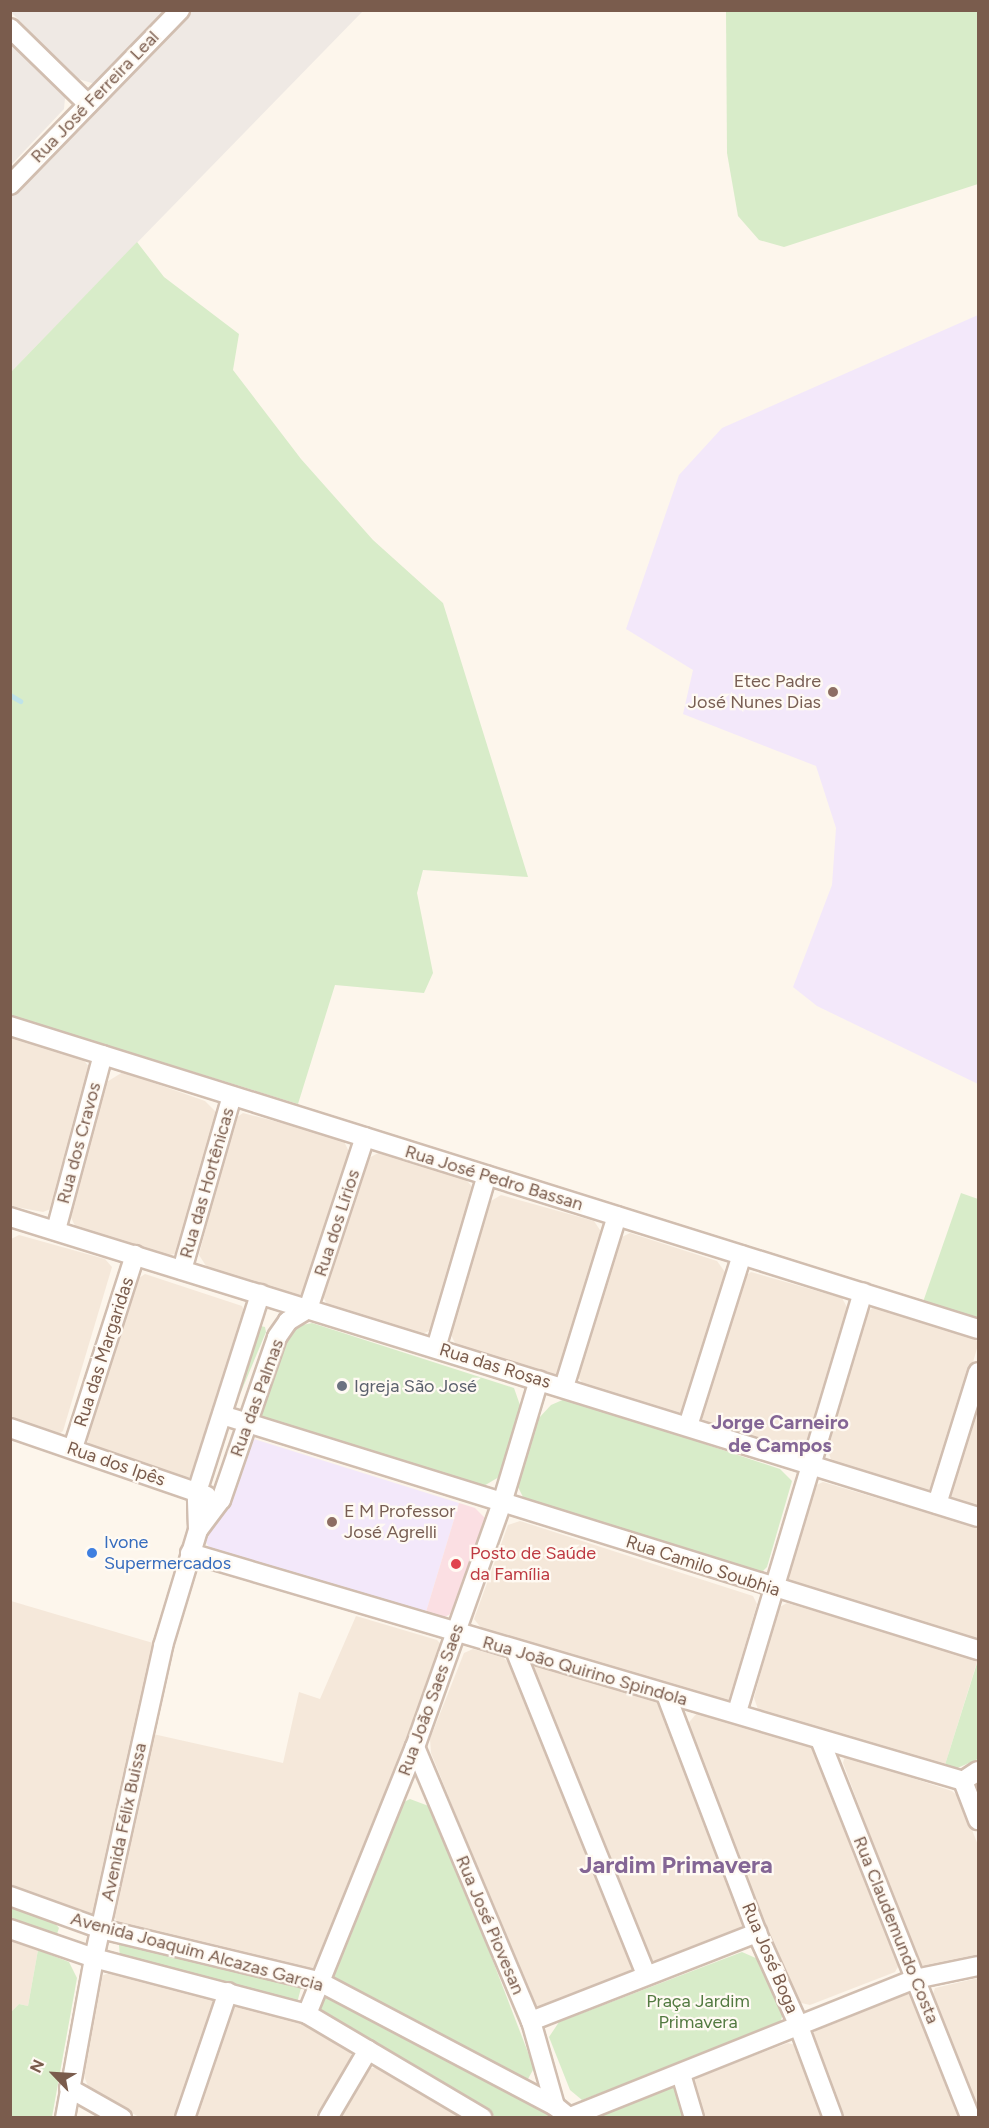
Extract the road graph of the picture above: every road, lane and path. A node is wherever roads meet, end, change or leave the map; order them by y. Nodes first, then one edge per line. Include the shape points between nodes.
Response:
1 (180, 10) edge
2 (10, 28) edge
3 (87, 105) junction
4 (10, 184) edge
5 (10, 1026) edge
6 (103, 1055) junction
7 (232, 1096) junction
8 (365, 1137) junction
9 (487, 1175) junction
10 (617, 1216) junction
11 (10, 1217) edge
12 (56, 1230) junction
13 (135, 1255) junction
14 (742, 1255) junction
15 (182, 1270) junction
16 (863, 1293) junction
17 (260, 1294) junction
18 (308, 1309) junction
19 (978, 1329) edge
20 (436, 1348) junction
21 (978, 1372) edge
22 (539, 1380) junction
23 (564, 1387) junction
24 (222, 1415) junction
25 (248, 1423) junction
26 (687, 1426) junction
27 (10, 1428) edge
28 (73, 1448) junction
29 (813, 1464) junction
30 (197, 1492) junction
31 (221, 1500) junction
32 (502, 1503) junction
33 (937, 1504) junction
34 (978, 1517) edge
35 (198, 1530) junction
36 (190, 1553) junction
37 (772, 1588) junction
38 (456, 1634) junction
39 (515, 1650) junction
40 (978, 1650) edge
41 (668, 1697) junction
42 (737, 1712) junction
43 (821, 1742) junction
44 (415, 1747) junction
45 (978, 1771) edge
46 (963, 1781) junction
47 (978, 1820) edge
48 (10, 1896) edge
49 (10, 1929) edge
50 (101, 1929) junction
51 (757, 1933) junction
52 (94, 1958) junction
53 (978, 1966) edge
54 (646, 1975) junction
55 (915, 1979) junction
56 (318, 1981) junction
57 (228, 1992) junction
58 (307, 2014) junction
59 (531, 2021) junction
60 (798, 2024) junction
61 (368, 2050) junction
62 (681, 2074) junction
63 (69, 2088) junction
64 (555, 2106) junction
65 (570, 2117) edge
66 (65, 2118) edge
67 (123, 2118) edge
68 (185, 2118) edge
69 (328, 2118) edge
70 (483, 2118) edge
71 (693, 2118) edge
72 (833, 2118) edge
73 (971, 2118) edge

1 - 3 street, Rua José Ferreira Leal
2 - 3 street
3 - 4 street, Rua José Ferreira Leal
5 - 6 street, Rua José Pedro Bassan
6 - 7 street, Rua José Pedro Bassan
6 - 12 street, Rua dos Cravos
7 - 8 street, Rua José Pedro Bassan
7 - 15 street, Rua das Hortênicas
8 - 9 street, Rua José Pedro Bassan
8 - 18 street, Rua dos Lírios
9 - 10 street, Rua José Pedro Bassan
9 - 20 street
10 - 14 street, Rua José Pedro Bassan
10 - 23 street
11 - 12 street, Rua das Rosas
12 - 13 street, Rua das Rosas
13 - 15 street, Rua das Rosas
13 - 28 street, Rua das Margaridas
14 - 16 street, Rua José Pedro Bassan
14 - 26 street
15 - 17 street, Rua das Rosas
16 - 19 street, Rua José Pedro Bassan
16 - 29 street
17 - 18 street, Rua das Rosas
17 - 24 street, Rua das Palmas
18 - 20 street, Rua das Rosas
18 - 25 street, Rua das Palmas via 288,1321 277,1337
20 - 22 street, Rua das Rosas
21 - 33 street
22 - 23 street, Rua das Rosas
22 - 32 street, Rua João Saes Saes
23 - 26 street, Rua das Rosas
24 - 25 street, Rua Camilo Soubhia
24 - 30 street, Rua das Palmas
25 - 31 street, Rua das Palmas
25 - 32 street, Rua Camilo Soubhia
26 - 29 street, Rua das Rosas
27 - 28 street, Rua dos Ipês
28 - 30 street, Rua dos Ipês
29 - 33 street, Rua das Rosas
29 - 37 street
30 - 31 street, Rua dos Ipês
30 - 35 street, Avenida Félix Buissa
31 - 35 street, Avenida Félix Buissa
32 - 37 street, Rua Camilo Soubhia
32 - 38 street, Rua João Saes Saes
33 - 34 street, Rua das Rosas
35 - 36 street, Avenida Félix Buissa
36 - 38 street, Rua João Quirino Spindola
36 - 50 street, Avenida Félix Buissa via 163,1646
37 - 40 street, Rua Camilo Soubhia
37 - 42 street
38 - 39 street, Rua João Quirino Spindola
38 - 44 street, Rua João Saes Saes
39 - 41 street, Rua João Quirino Spindola
39 - 54 street
41 - 42 street, Rua João Quirino Spindola
41 - 51 street, Rua José Boga
42 - 43 street, Rua João Quirino Spindola
43 - 46 street, Rua João Quirino Spindola
43 - 55 street, Rua Claudemundo Costa
44 - 56 street, Rua João Saes Saes
44 - 59 street, Rua José Piovesan
45 - 46 street
46 - 47 street
48 - 50 street, Avenida Joaquim Alcazas Garcia
49 - 52 street, Avenida Joaquim Alcazas Garcia
50 - 52 street, Avenida Félix Buissa
50 - 56 street, Avenida Joaquim Alcazas Garcia
51 - 54 street
51 - 60 street, Rua José Boga
52 - 57 street, Avenida Joaquim Alcazas Garcia
52 - 63 street, Avenida Félix Buissa
53 - 55 street
54 - 59 street
55 - 60 street
55 - 73 street, Rua Claudemundo Costa
56 - 58 street, Rua João Saes Saes
56 - 64 street, Avenida Joaquim Alcazas Garcia
57 - 58 street, Avenida Joaquim Alcazas Garcia
57 - 68 street
58 - 61 street, Avenida Joaquim Alcazas Garcia
59 - 64 street, Rua José Piovesan
60 - 62 street
60 - 72 street, Rua José Boga
61 - 69 street
61 - 70 street, Avenida Joaquim Alcazas Garcia
62 - 65 street
62 - 71 street
63 - 66 street, Avenida Félix Buissa
63 - 67 street
64 - 65 street, Avenida Joaquim Alcazas Garcia

